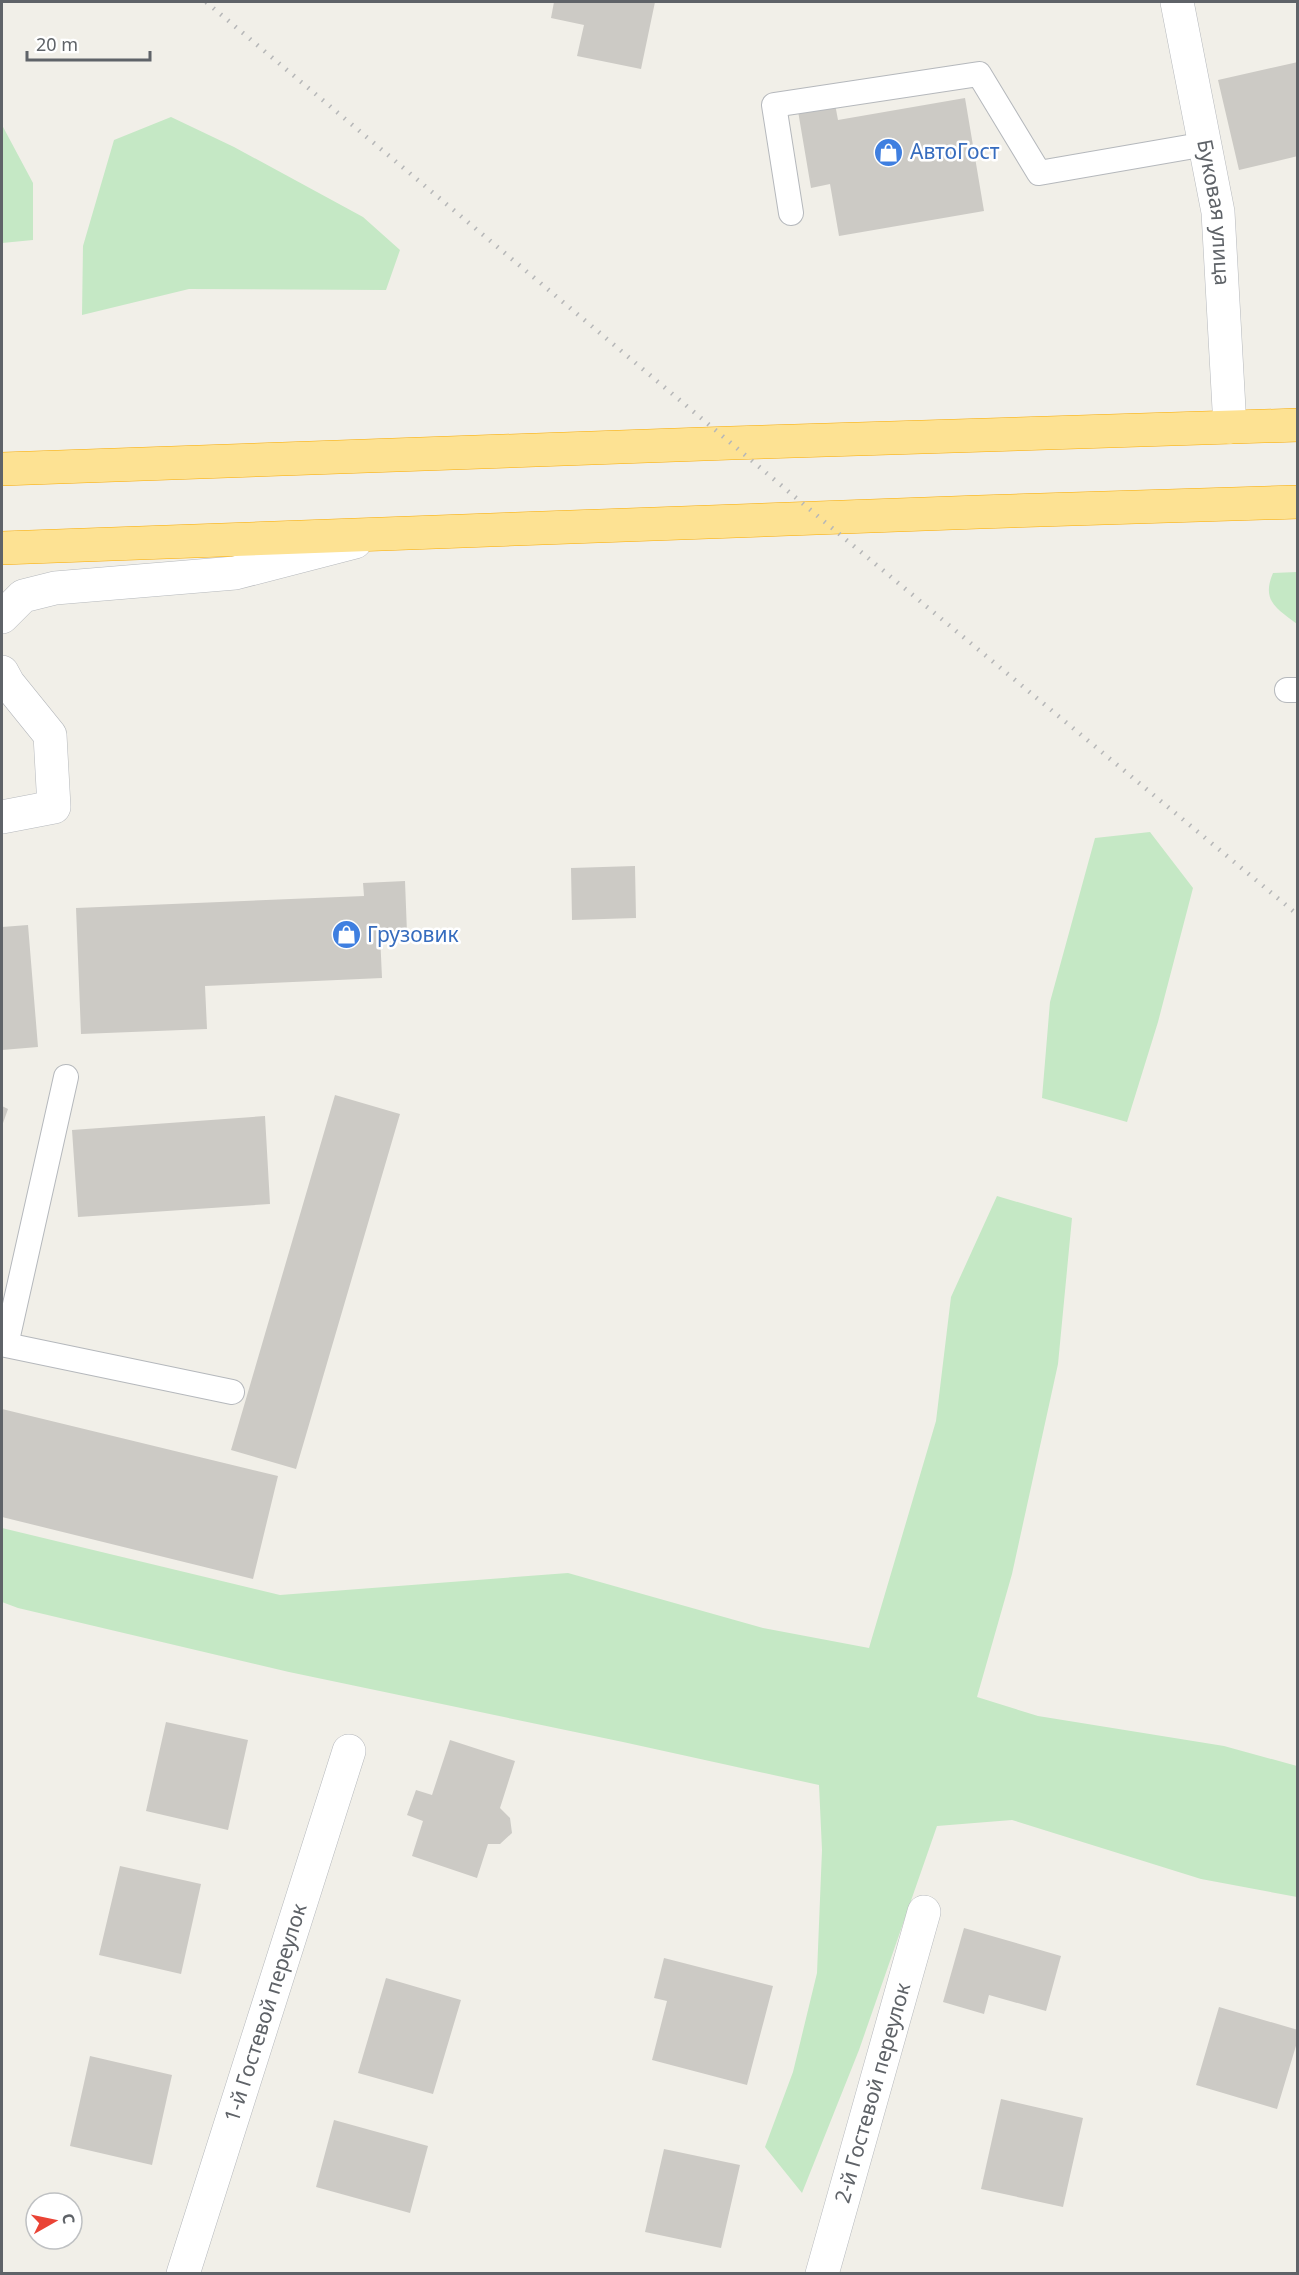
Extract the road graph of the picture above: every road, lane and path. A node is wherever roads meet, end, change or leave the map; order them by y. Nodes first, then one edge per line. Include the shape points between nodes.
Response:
1 (1177, 2) edge
2 (1206, 144) junction
3 (791, 213) dead end
4 (1298, 425) edge
5 (1230, 427) junction
6 (2, 469) edge
7 (1298, 502) edge
8 (381, 535) junction
9 (2, 548) edge
10 (2, 617) edge
11 (2, 672) edge
12 (2, 817) edge
13 (66, 1077) dead end
14 (232, 1392) dead end
15 (349, 1751) dead end
16 (924, 1912) dead end
17 (183, 2274) edge
18 (822, 2274) edge

1 - 2 street, Буковая улица
2 - 3 lane via 1039,172 979,74 774,105
2 - 5 street, Буковая улица via 1218,212
4 - 5 highway
5 - 6 highway
7 - 8 highway
8 - 9 highway
8 - 10 street via 235,573 55,588 23,596
11 - 12 street via 50,735 54,807
13 - 14 lane via 6,1345
15 - 17 street, 1-й Гостевой переулок
16 - 18 street, 2-й Гостевой переулок

